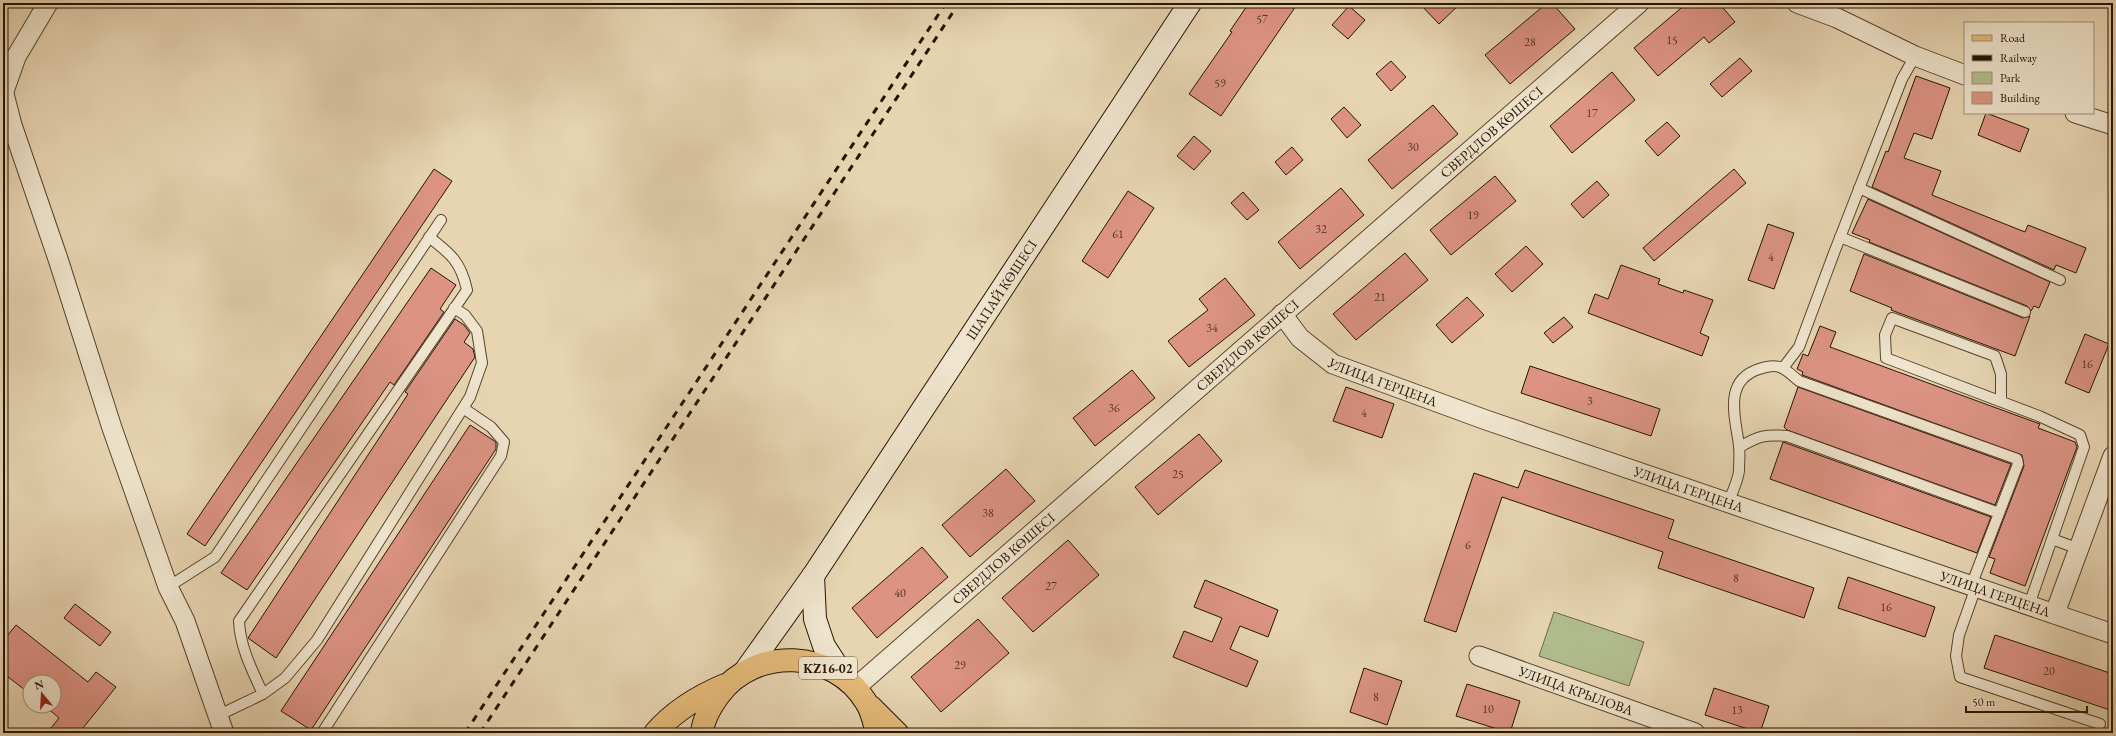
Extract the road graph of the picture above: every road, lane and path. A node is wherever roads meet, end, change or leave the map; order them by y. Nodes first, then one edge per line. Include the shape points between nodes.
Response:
1 (48, 3) edge
2 (1190, 3) edge
3 (1639, 3) edge
4 (1797, 3) edge
5 (1915, 56) junction
6 (1964, 75) edge
7 (4, 91) edge
8 (2078, 114) edge
9 (2113, 125) edge
10 (1859, 188) junction
11 (441, 220) dead end
12 (429, 237) junction
13 (1840, 237) junction
14 (2060, 280) dead end
15 (454, 308) junction
16 (2025, 312) dead end
17 (1282, 314) junction
18 (1783, 368) junction
19 (2001, 401) junction
20 (463, 408) junction
21 (1740, 447) junction
22 (2113, 456) edge
23 (1728, 503) junction
24 (1999, 513) junction
25 (2052, 538) junction
26 (2079, 549) junction
27 (813, 576) junction
28 (168, 587) junction
29 (1973, 587) junction
30 (2029, 605) junction
31 (2055, 614) junction
32 (2113, 634) edge
33 (1479, 656) dead end
34 (746, 670) junction
35 (726, 685) junction
36 (855, 689) junction
37 (263, 694) junction
38 (222, 724) edge
39 (2100, 724) dead end
40 (322, 733) edge
41 (655, 733) edge
42 (702, 733) edge
43 (877, 733) edge
44 (897, 733) edge
45 (1695, 733) edge

1 - 7 street via 16,57
2 - 27 street, ШАПАЙ КӨШЕСІ
3 - 17 street, СВЕРДЛОВ КӨШЕСІ
4 - 5 street via 1837,18
5 - 6 street
5 - 10 lane via 1902,79
7 - 28 street via 12,125 112,428
8 - 9 street
10 - 13 lane
10 - 14 lane
11 - 12 lane
12 - 15 lane via 453,256 464,274 467,290
12 - 28 lane via 214,557
13 - 16 lane
13 - 18 lane via 1799,346
15 - 20 lane via 465,314 477,331 482,362 470,397
15 - 37 lane via 239,621 240,637
17 - 23 street, УЛИЦА ГЕРЦЕНА via 1300,338 1333,364 1486,420
17 - 36 street, СВЕРДЛОВ КӨШЕСІ
18 - 21 lane via 1772,364 1756,370 1742,380 1733,396 1734,423
18 - 24 lane via 1799,381 2017,459 2018,464
19 - 19 lane via 1886,358 1885,336 1892,318 1995,356 2001,374
19 - 25 lane via 2080,435 2084,447
20 - 37 lane via 318,640 285,678
20 - 40 lane via 491,428 504,442 501,456
21 - 23 lane via 1739,473
21 - 24 lane via 1755,437 1787,436
22 - 26 street
23 - 29 street, УЛИЦА ГЕРЦЕНА
24 - 29 lane
25 - 26 lane
25 - 30 lane
26 - 31 street
27 - 34 street, ШАПАЙ КӨШЕСІ
27 - 36 street via 815,619 824,646
28 - 38 street via 185,620
29 - 30 street, УЛИЦА ГЕРЦЕНА
29 - 39 lane via 1959,635 1956,656 1960,677
30 - 31 street, УЛИЦА ГЕРЦЕНА
31 - 32 street, УЛИЦА ГЕРЦЕНА
33 - 45 street, УЛИЦА КРЫЛОВА
34 - 35 main road, KZ16-02
34 - 36 main road, KZ16-02 via 779,660 813,662 829,668
35 - 41 main road, KZ16-02 via 703,694
35 - 42 main road, KZ16-02 via 711,705
36 - 43 main road
36 - 44 main road
37 - 38 lane

